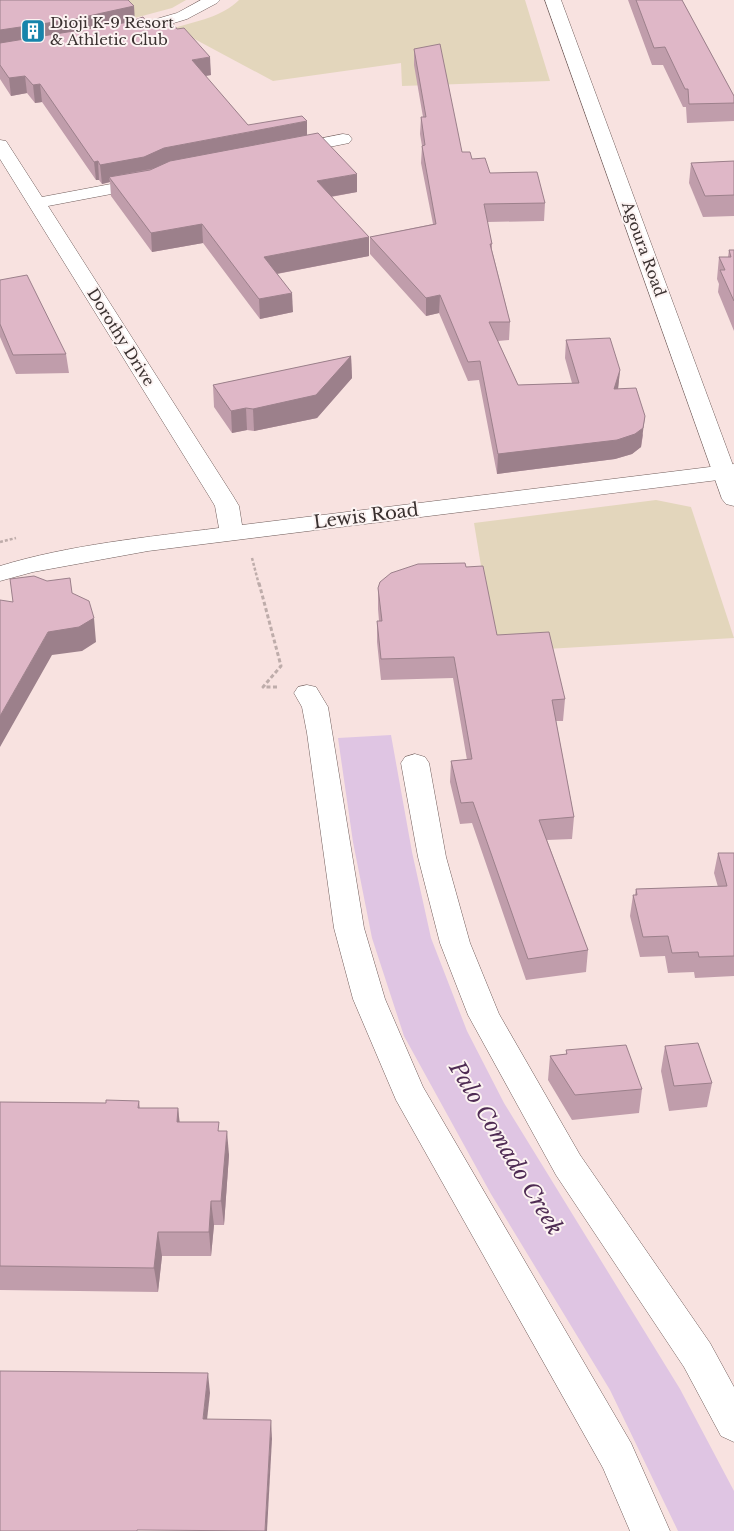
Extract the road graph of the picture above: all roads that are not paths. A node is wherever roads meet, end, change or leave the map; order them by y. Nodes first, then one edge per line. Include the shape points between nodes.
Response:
1 (212, 0) edge
2 (553, 0) edge
3 (105, 37) edge
4 (344, 139) dead end
5 (0, 145) edge
6 (269, 154) edge
7 (166, 173) edge
8 (9, 175) edge
9 (37, 203) junction
10 (730, 471) edge
11 (734, 498) edge
12 (232, 533) junction
13 (0, 574) edge
14 (307, 693) road end
15 (415, 763) dead end
16 (734, 1424) edge
17 (650, 1531) edge

1 - 3 street via 182,16
2 - 10 street, Agoura Road
4 - 6 street
5 - 8 street, Dorothy Drive
7 - 9 street via 151,182
8 - 9 street, Dorothy Drive
9 - 12 street, Dorothy Drive via 227,506
10 - 11 street, Agoura Road
10 - 12 street, Lewis Road
12 - 13 street, Lewis Road via 88,554
14 - 17 street via 315,708 320,734 349,928 369,999 408,1091 617,1456
15 - 16 street via 432,857 455,943 484,1015 568,1165 697,1356

